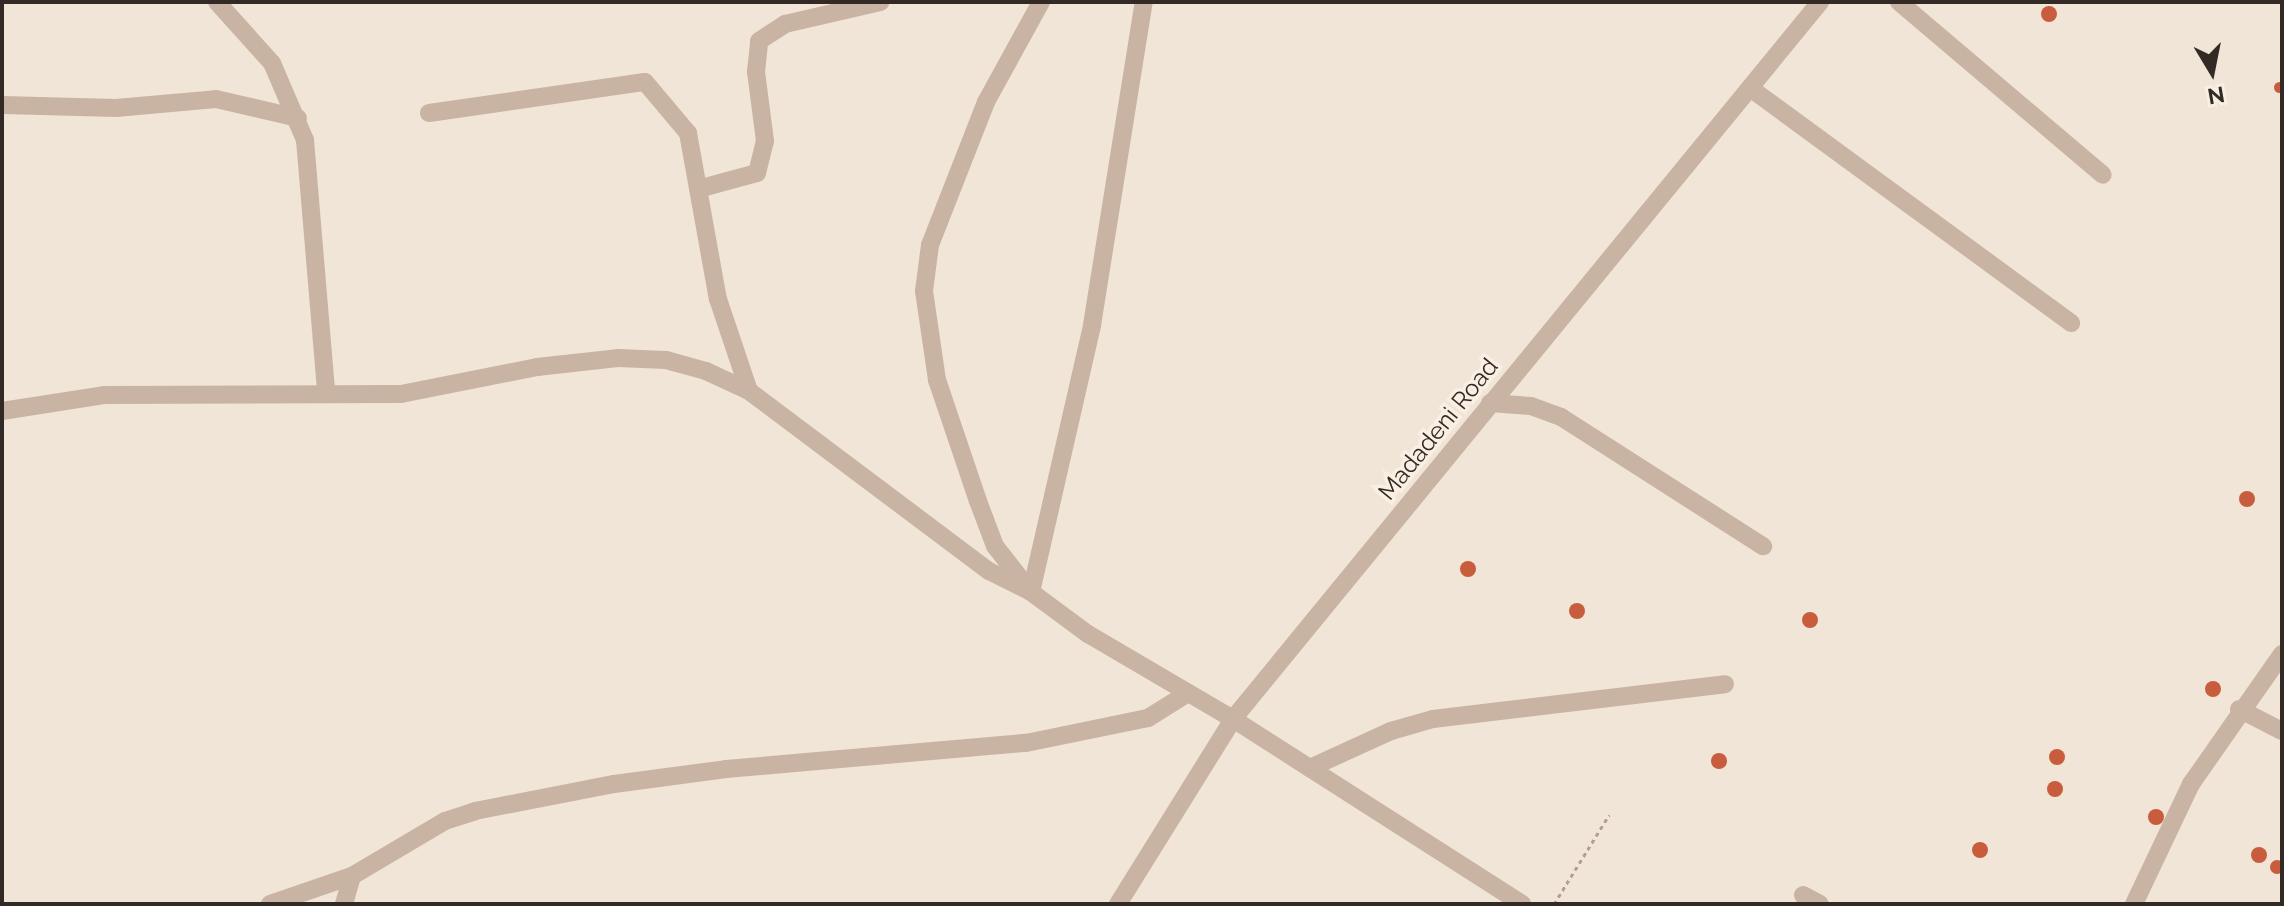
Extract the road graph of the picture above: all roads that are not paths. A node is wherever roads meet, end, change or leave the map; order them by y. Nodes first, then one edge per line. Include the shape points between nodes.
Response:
1 (217, 2) edge
2 (880, 2) edge
3 (1041, 2) edge
4 (1144, 2) edge
5 (1820, 2) edge
6 (1899, 2) edge
7 (1750, 88) junction
8 (2, 105) edge
9 (429, 113) dead end
10 (298, 118) junction
11 (2103, 175) dead end
12 (698, 189) junction
13 (2071, 323) dead end
14 (749, 391) junction
15 (326, 392) junction
16 (1490, 403) junction
17 (2, 411) edge
18 (1763, 546) dead end
19 (1031, 592) junction
20 (2282, 654) edge
21 (1725, 684) dead end
22 (1188, 693) junction
23 (2239, 709) junction
24 (1233, 719) junction
25 (2282, 731) edge
26 (1310, 768) junction
27 (352, 876) junction
28 (271, 904) edge
29 (344, 904) edge
30 (1118, 904) edge
31 (1522, 904) edge
32 (2134, 904) edge

1 - 10 street via 272,63
2 - 12 street via 785,24 759,41 756,72 765,141 757,173
3 - 19 street via 986,102 930,245 924,291 937,380 978,501 995,546
4 - 19 street via 1092,325
5 - 7 street, Madadeni Road
6 - 11 street
7 - 13 street
7 - 16 street, Madadeni Road
8 - 10 street via 103,108 216,99
9 - 12 street via 645,82 688,133
10 - 15 street via 308,164
12 - 14 street via 718,299
14 - 15 street via 666,360 618,358 537,367 432,391 360,397
14 - 19 street via 940,538
15 - 17 street via 104,395
16 - 18 street via 1554,414
16 - 24 street, Madadeni Road
19 - 22 street via 1088,634
20 - 23 street
21 - 26 street via 1433,719 1391,731
22 - 24 street
22 - 27 street via 1148,718 1041,741 726,769 518,801 445,821
23 - 25 street
23 - 32 street via 2171,817
24 - 26 street
24 - 30 street, Madadeni Road
26 - 31 street
27 - 28 street
27 - 29 street

